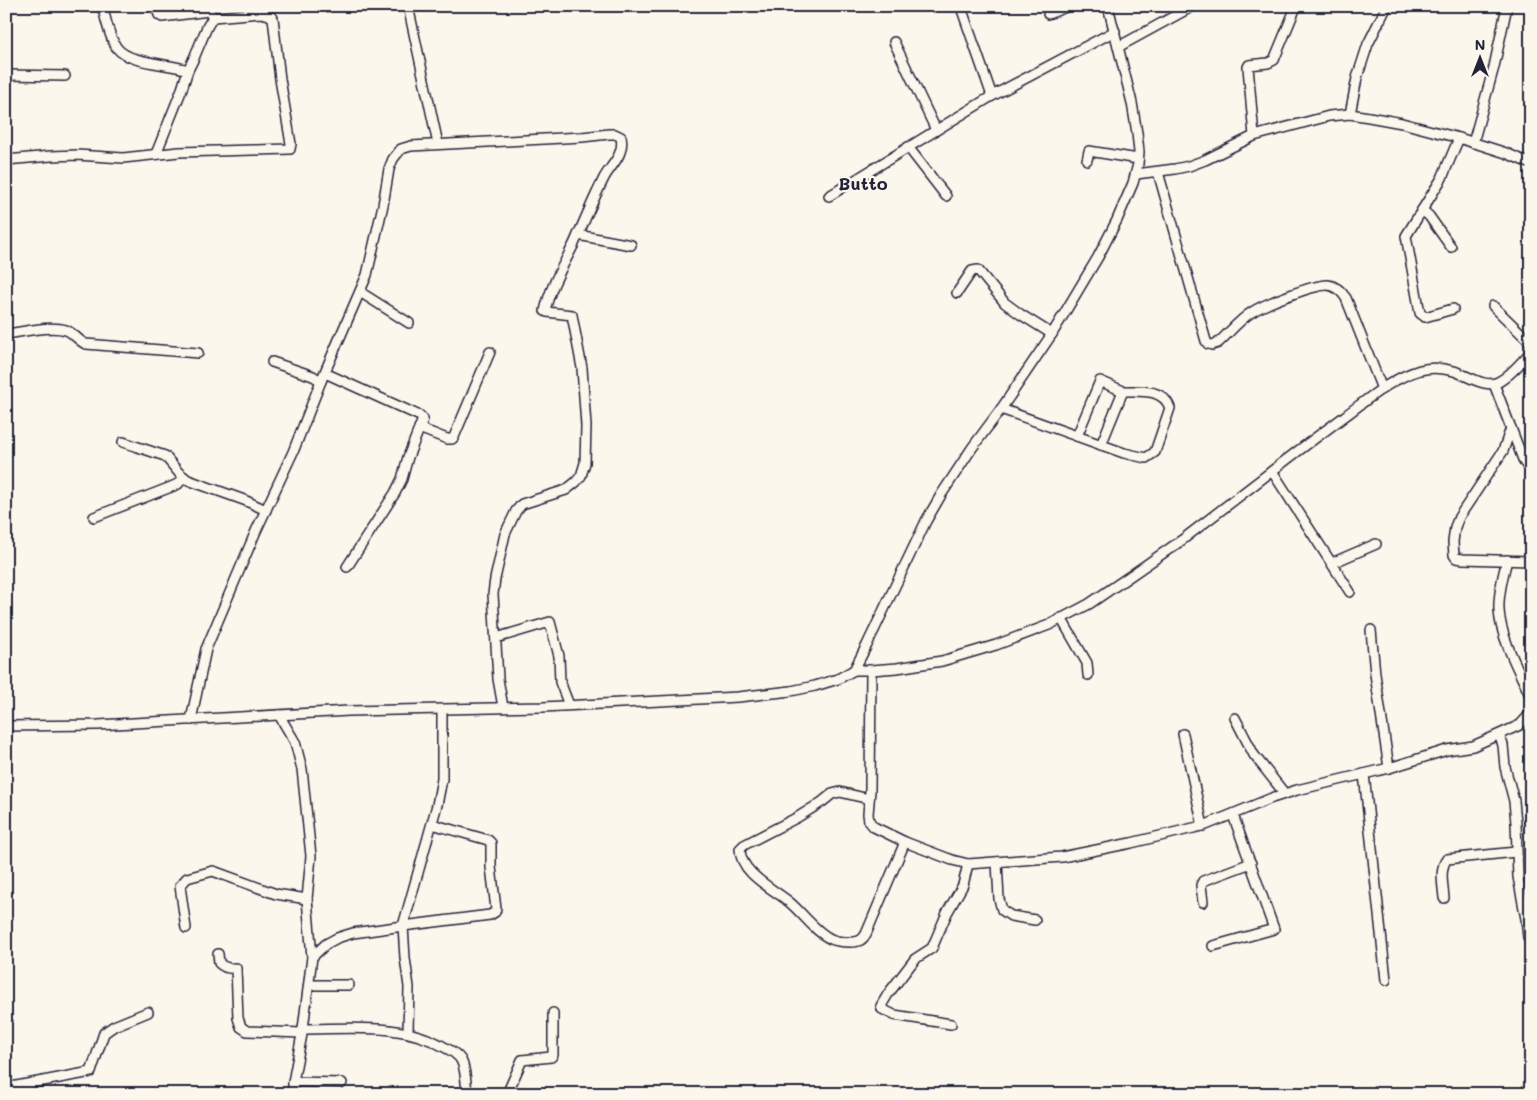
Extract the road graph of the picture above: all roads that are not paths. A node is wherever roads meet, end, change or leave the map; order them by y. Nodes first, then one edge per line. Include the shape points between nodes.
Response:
1 (102, 6) edge
2 (156, 6) edge
3 (408, 6) edge
4 (1069, 6) edge
5 (1108, 6) edge
6 (1193, 6) edge
7 (1387, 6) edge
8 (1507, 6) edge
9 (1296, 8) dead end
10 (962, 10) dead end
11 (1048, 14) dead end
12 (213, 17) junction
13 (1115, 31) junction
14 (894, 42) dead end
15 (1118, 47) junction
16 (188, 70) junction
17 (6, 75) edge
18 (65, 76) dead end
19 (992, 96) junction
20 (1350, 114) junction
21 (936, 130) junction
22 (1254, 136) junction
23 (1459, 138) junction
24 (1474, 143) junction
25 (438, 144) junction
26 (908, 147) junction
27 (156, 154) junction
28 (1138, 159) junction
29 (6, 160) edge
30 (1087, 160) dead end
31 (1531, 164) edge
32 (1158, 172) junction
33 (1136, 174) junction
34 (829, 196) dead end
35 (946, 196) dead end
36 (1422, 210) junction
37 (578, 235) junction
38 (631, 245) dead end
39 (1451, 247) dead end
40 (360, 292) junction
41 (957, 293) dead end
42 (1493, 306) dead end
43 (1453, 309) dead end
44 (409, 323) dead end
45 (6, 334) edge
46 (1052, 334) junction
47 (1531, 343) edge
48 (490, 352) dead end
49 (1531, 352) edge
50 (198, 353) dead end
51 (272, 362) dead end
52 (323, 377) junction
53 (1494, 384) junction
54 (1382, 389) junction
55 (1123, 391) junction
56 (1001, 409) junction
57 (419, 428) junction
58 (1511, 428) junction
59 (1077, 436) junction
60 (124, 442) dead end
61 (1101, 445) junction
62 (1531, 470) edge
63 (1272, 471) junction
64 (184, 478) junction
65 (266, 510) junction
66 (94, 517) dead end
67 (1376, 544) dead end
68 (1507, 560) junction
69 (1531, 561) edge
70 (1332, 563) junction
71 (347, 567) dead end
72 (1350, 592) dead end
73 (1061, 618) junction
74 (1371, 630) dead end
75 (496, 638) junction
76 (854, 670) junction
77 (871, 670) junction
78 (1088, 676) dead end
79 (1531, 697) edge
80 (569, 705) junction
81 (503, 707) junction
82 (442, 710) junction
83 (1531, 714) edge
84 (279, 715) junction
85 (1236, 718) dead end
86 (191, 720) junction
87 (6, 726) edge
88 (1183, 734) dead end
89 (1499, 735) junction
90 (1389, 768) junction
91 (1364, 774) junction
92 (1285, 794) junction
93 (869, 799) junction
94 (1233, 815) junction
95 (432, 824) junction
96 (1203, 826) junction
97 (905, 842) junction
98 (1516, 852) junction
99 (997, 862) junction
100 (968, 864) junction
101 (1251, 864) junction
102 (1444, 898) dead end
103 (307, 899) junction
104 (1203, 902) dead end
105 (1035, 920) dead end
106 (403, 926) junction
107 (186, 928) dead end
108 (1531, 942) edge
109 (1213, 946) dead end
110 (218, 954) dead end
111 (312, 957) junction
112 (1386, 980) dead end
113 (310, 985) junction
114 (349, 985) dead end
115 (148, 1012) dead end
116 (553, 1012) dead end
117 (951, 1024) dead end
118 (303, 1031) junction
119 (408, 1032) junction
120 (293, 1082) junction
121 (342, 1083) dead end
122 (6, 1088) edge
123 (293, 1094) edge
124 (467, 1094) edge
125 (506, 1094) edge

1 - 16 street via 119,50 143,61
2 - 12 street via 162,17 209,11
3 - 25 street
4 - 11 street
5 - 13 street
6 - 15 street
7 - 20 street via 1368,44
8 - 24 street
9 - 22 street via 1274,60 1248,67
10 - 19 street
12 - 16 street
12 - 27 street via 265,14 273,18 291,148
13 - 15 street
13 - 19 street
14 - 21 street
15 - 28 street via 1132,103
16 - 27 street
17 - 18 street
19 - 21 street
20 - 22 street via 1315,119
20 - 23 street
21 - 26 street
22 - 32 street via 1205,160
23 - 24 street
23 - 36 street via 1442,178
24 - 31 street
25 - 37 street via 619,135 622,142 620,152 609,168
25 - 40 street via 405,147 393,158 370,265
26 - 34 street
26 - 35 street
27 - 29 street
28 - 30 street via 1089,151
28 - 33 street
32 - 33 street
32 - 54 street via 1208,344 1218,343 1262,306 1328,285 1342,292 1346,298
33 - 46 street via 1098,257
36 - 39 street
36 - 43 street via 1406,236 1420,313 1425,317
37 - 38 street
37 - 75 street via 550,292 545,311 572,316 582,368 586,463 581,476 566,490 522,504 516,511 505,534 495,578 493,610
40 - 44 street
40 - 52 street
41 - 46 street via 972,272 978,270 1005,303
42 - 47 street
45 - 50 street via 65,329 86,344
46 - 56 street
48 - 57 street via 454,437 447,438
49 - 53 street via 1505,378
51 - 52 street
52 - 57 street via 420,416 423,420
52 - 65 street via 294,452
53 - 54 street via 1429,368 1406,375
53 - 58 street
54 - 63 street
55 - 59 street via 1100,381
55 - 61 street
55 - 61 street via 1146,390 1168,402 1170,408 1155,452 1146,458
56 - 59 street
56 - 76 street via 940,495
57 - 71 street via 395,493
58 - 62 street via 1524,462
58 - 68 street via 1503,451 1459,517 1453,542 1456,558
59 - 61 street
60 - 64 street via 166,456
63 - 70 street
63 - 73 street via 1182,540 1089,604
64 - 65 street
64 - 66 street via 172,487
65 - 86 street via 206,649
67 - 70 street
68 - 69 street
68 - 79 street via 1498,610 1501,628
70 - 72 street
73 - 77 street via 996,645 942,661
73 - 78 street via 1087,663
74 - 90 street
75 - 80 street via 550,622 560,682
75 - 81 street
76 - 77 street
76 - 80 street via 838,679 791,692
77 - 93 street
80 - 81 street
81 - 82 street
82 - 84 street
82 - 95 street via 442,778
83 - 89 street via 1520,725
84 - 86 street
84 - 103 street via 295,742 302,769 311,856
85 - 92 street via 1254,754
86 - 87 street
88 - 96 street
89 - 90 street via 1473,746
89 - 98 street via 1514,801
90 - 91 street
91 - 92 street
91 - 112 street
92 - 94 street
93 - 97 street via 869,821 874,827
93 - 97 street via 840,792 832,794 798,817 744,845 740,854 757,879 788,901 830,939 858,942 866,934
94 - 96 street
94 - 101 street
95 - 106 street
95 - 106 street via 491,843 496,910 490,915
96 - 99 street via 1062,857
97 - 100 street
98 - 102 street via 1447,859 1442,875
98 - 108 street via 1519,888
99 - 100 street
99 - 105 street via 1002,910 1011,916
100 - 117 street via 963,885 932,948 915,959 882,1006 894,1015
101 - 104 street via 1203,881
101 - 109 street via 1274,929
103 - 107 street via 276,894 213,871 194,875 186,878 180,886
103 - 111 street
106 - 111 street via 353,932 326,944
106 - 119 street via 409,987
110 - 118 street via 222,966 236,968 241,1027 247,1031
111 - 113 street
113 - 114 street
113 - 118 street
115 - 122 street via 114,1026 104,1034 91,1072
116 - 125 street via 553,1055 522,1060
118 - 119 street via 370,1029
118 - 120 street
119 - 124 street via 457,1054 465,1071
120 - 121 street
120 - 123 street

